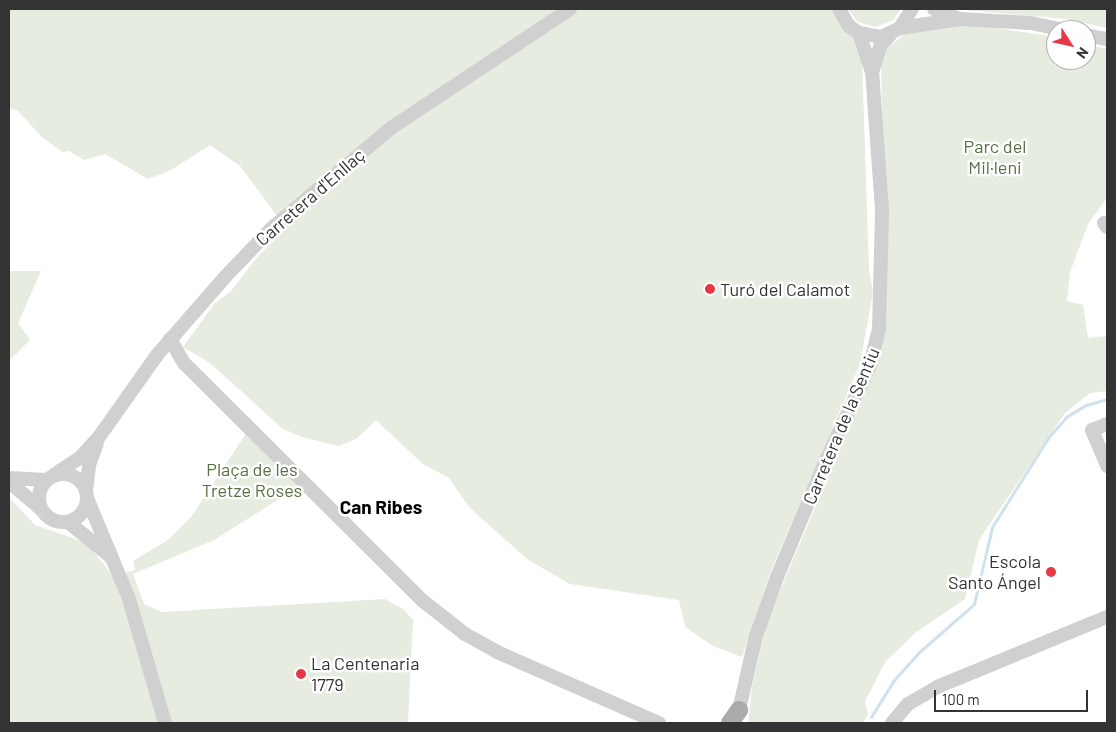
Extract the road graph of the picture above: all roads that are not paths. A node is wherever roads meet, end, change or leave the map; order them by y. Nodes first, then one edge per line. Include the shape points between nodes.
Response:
1 (570, 9) edge
2 (912, 9) edge
3 (934, 9) edge
4 (839, 11) edge
5 (960, 19) junction
6 (1046, 26) edge
7 (896, 31) junction
8 (859, 33) junction
9 (872, 72) junction
10 (170, 339) junction
11 (157, 355) junction
12 (184, 363) junction
13 (1107, 424) edge
14 (99, 438) junction
15 (1107, 466) edge
16 (51, 477) junction
17 (9, 480) edge
18 (87, 494) junction
19 (41, 509) junction
20 (68, 522) junction
21 (111, 557) junction
22 (1107, 617) edge
23 (737, 719) edge
24 (165, 723) edge
25 (659, 723) edge
26 (892, 723) edge

1 - 10 street, Carretera d'Enllaç via 392,128 322,183 232,270
2 - 7 street, Carretera de la Sentiu
3 - 5 street
4 - 8 street
5 - 6 street
5 - 7 street
7 - 8 street via 881,37
7 - 9 street, Carretera de la Sentiu via 881,45
8 - 9 street, Carretera de la Sentiu
9 - 23 street, Carretera de la Sentiu via 882,210 879,328 870,365 777,577 756,636
10 - 11 street, Carretera d'Enllaç
10 - 12 street
11 - 12 street
11 - 14 street, Carretera d'Enllaç
12 - 25 street via 423,601 465,634 497,652
13 - 15 street via 1092,430
14 - 16 street, Carretera d'Enllaç via 80,458
14 - 18 street, Carretera d'Enllaç via 89,465
16 - 17 street
16 - 18 street via 70,474 78,478
16 - 19 street via 39,493
17 - 19 street
18 - 20 street via 82,512
18 - 21 street
19 - 20 street via 53,520
20 - 21 street
21 - 24 street via 131,605
22 - 26 street via 937,687 908,704

